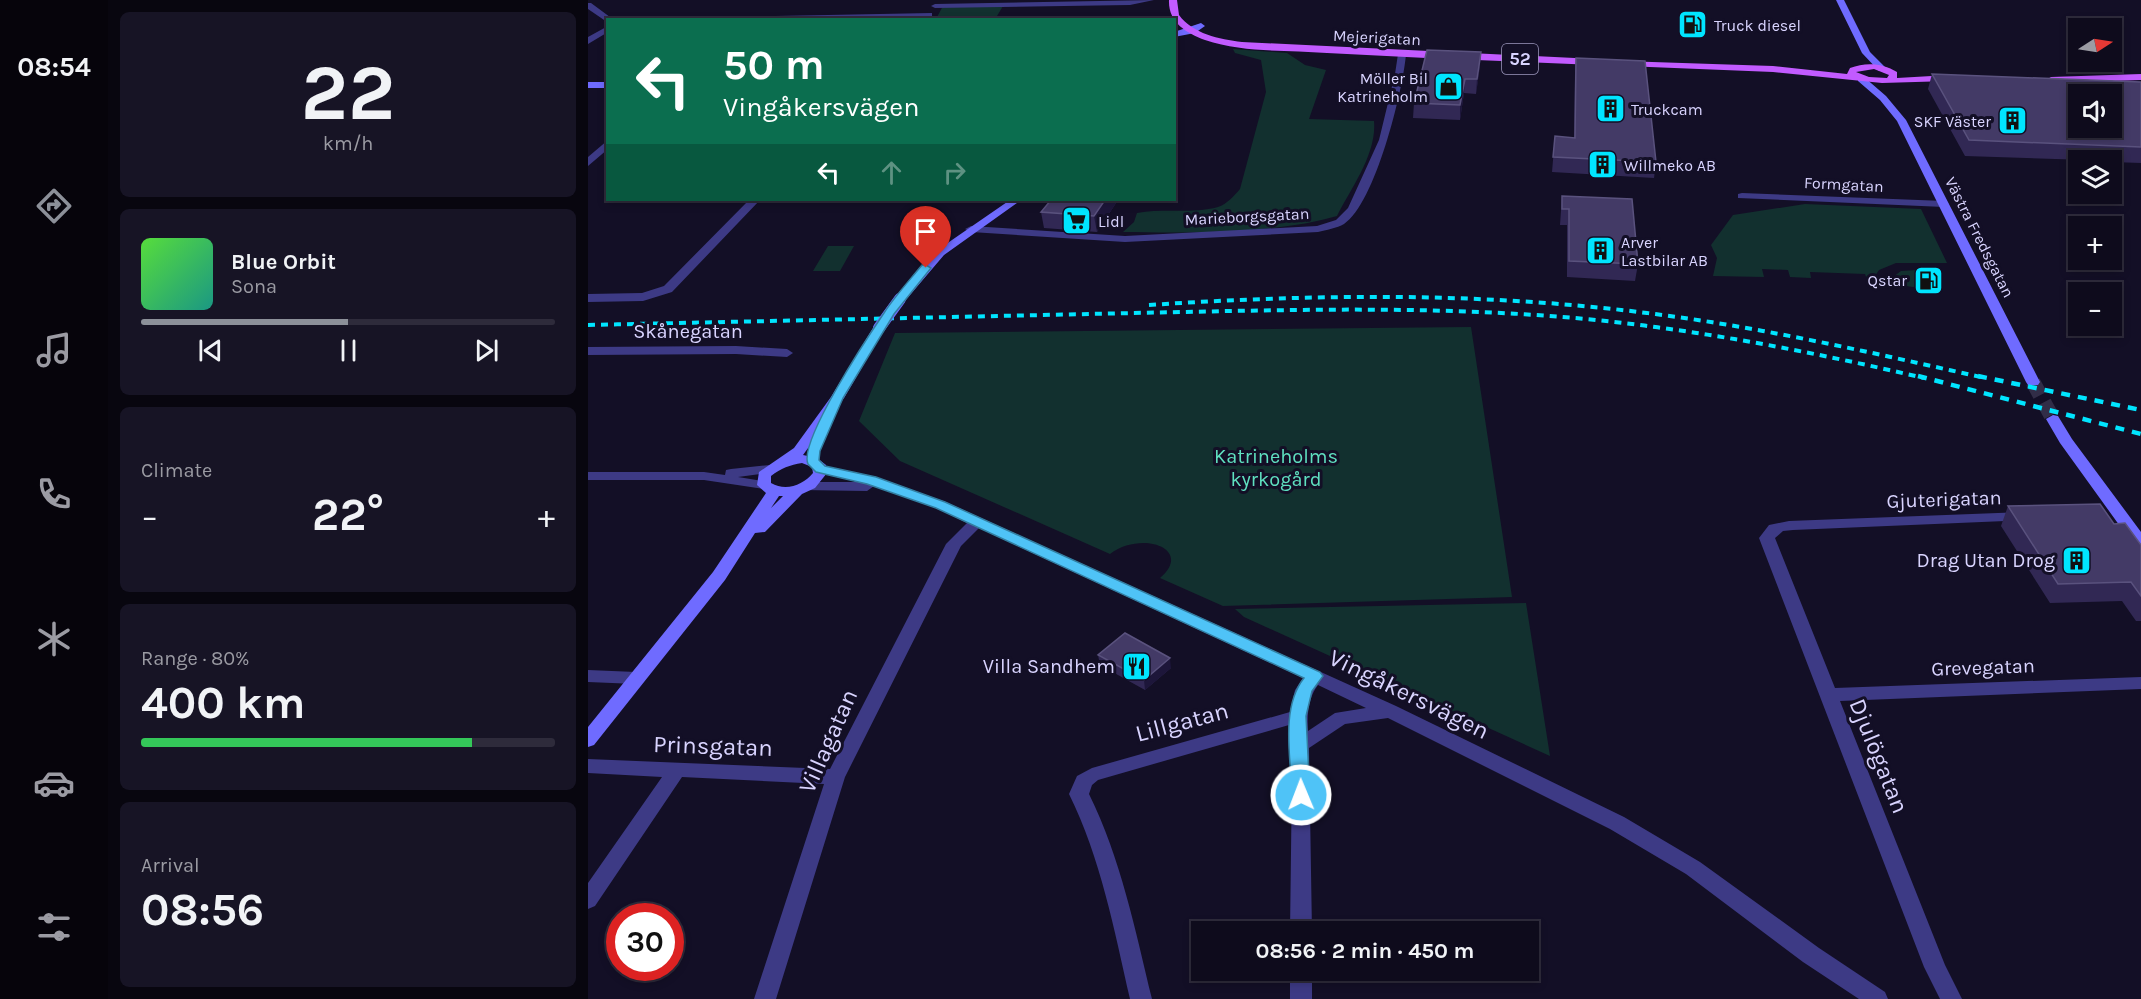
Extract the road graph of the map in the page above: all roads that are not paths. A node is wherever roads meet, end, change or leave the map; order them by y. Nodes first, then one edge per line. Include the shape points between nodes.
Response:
1 (1173, 0) edge
2 (1181, 0) edge
3 (1840, 0) edge
4 (1145, 1) edge
5 (1009, 2) edge
6 (934, 3) edge
7 (588, 5) edge
8 (927, 17) edge
9 (607, 18) edge
10 (847, 18) edge
11 (1193, 28) junction
12 (606, 29) edge
13 (1176, 30) edge
14 (1176, 34) edge
15 (588, 41) edge
16 (1866, 53) junction
17 (1402, 54) junction
18 (1603, 62) edge
19 (1615, 62) edge
20 (1862, 67) junction
21 (1773, 69) junction
22 (1887, 75) junction
23 (1959, 77) edge
24 (2141, 77) edge
25 (1860, 79) junction
26 (2036, 80) edge
27 (588, 85) edge
28 (606, 85) edge
29 (1893, 109) junction
30 (606, 145) edge
31 (588, 163) edge
32 (1742, 196) dead end
33 (754, 201) edge
34 (1006, 201) edge
35 (1014, 201) edge
36 (1944, 204) junction
37 (971, 229) junction
38 (588, 298) edge
39 (588, 351) edge
40 (787, 353) dead end
41 (2033, 382) tunnel mouth
42 (837, 398) junction
43 (2053, 419) tunnel mouth
44 (787, 461) junction
45 (816, 465) junction
46 (770, 469) junction
47 (588, 476) edge
48 (704, 476) junction
49 (891, 487) junction
50 (770, 488) junction
51 (801, 488) junction
52 (2120, 514) junction
53 (2096, 515) edge
54 (2037, 517) edge
55 (976, 522) junction
56 (1771, 530) joint
57 (2141, 543) edge
58 (726, 567) junction
59 (588, 676) edge
60 (1315, 676) junction
61 (636, 678) junction
62 (2141, 683) edge
63 (1827, 695) junction
64 (1390, 711) junction
65 (1298, 716) junction
66 (588, 740) edge
67 (1300, 745) junction
68 (588, 766) edge
69 (677, 770) junction
70 (836, 777) junction
71 (588, 900) edge
72 (1301, 921) edge
73 (1301, 981) edge
74 (765, 999) edge
75 (1141, 999) edge
76 (1301, 999) edge
77 (1877, 999) edge
78 (1951, 999) edge

1 - 11 main road via 1174,14
2 - 11 main road
3 - 16 street
4 - 5 street
5 - 6 street
6 - 8 street
7 - 9 street
8 - 10 street
11 - 13 street
11 - 14 street
11 - 17 main road, Mejerigatan / 52 via 1232,44
12 - 15 street
16 - 20 street via 1867,61
16 - 22 street
17 - 18 main road, Mejerigatan / 52
17 - 37 street, Marieborgsgatan via 1384,140 1353,209 1340,222 1318,229 1125,239
19 - 21 main road
20 - 21 main road
20 - 22 main road
20 - 25 main road via 1851,73
21 - 25 main road
22 - 23 main road
22 - 25 main road
22 - 29 street, Västra Fredsgatan
24 - 26 main road
25 - 29 street, Västra Fredsgatan
27 - 28 street
29 - 36 street, Västra Fredsgatan
30 - 31 street
32 - 36 street, Formgatan
33 - 38 street via 668,290 643,297
34 - 37 street, Vingåkersvägen
35 - 37 street, Vingåkersvägen
36 - 41 street, Västra Fredsgatan
37 - 42 street, Vingåkersvägen, bridge via 940,253 900,299
39 - 40 street, Skånegatan
42 - 44 street, Vingåkersvägen via 799,451
42 - 45 street, Vingåkersvägen via 813,451
43 - 52 street
44 - 45 street, Vingåkersvägen
44 - 46 street, Vingåkersvägen
45 - 49 street, Vingåkersvägen
45 - 51 street, Vingåkersvägen via 819,476
46 - 48 street
46 - 50 street via 764,476
47 - 48 street
48 - 50 street
49 - 51 street, Vingåkersvägen
49 - 55 street, Vingåkersvägen
50 - 51 street, Vingåkersvägen
50 - 58 street
51 - 58 street via 784,501
52 - 53 street
52 - 57 street
54 - 56 street, Gjuterigatan via 1793,525
55 - 60 street, Vingåkersvägen
55 - 70 street, Villagatan via 954,544
56 - 63 street, Djulögatan via 1767,538 1770,551
58 - 61 street
59 - 61 street
60 - 64 street, Vingåkersvägen
60 - 65 street via 1304,690
61 - 66 street
62 - 63 street, Grevegatan
63 - 78 street, Djulögatan
64 - 67 street via 1341,718
64 - 77 street, Vingåkersvägen via 1572,799 1652,843 1694,868
65 - 67 street
65 - 75 street, Lillgatan via 1133,761 1092,775 1083,784 1079,794 1104,847
67 - 72 street
68 - 69 street, Prinsgatan
69 - 70 street, Prinsgatan
69 - 71 street
70 - 74 street, Villagatan
73 - 76 street

